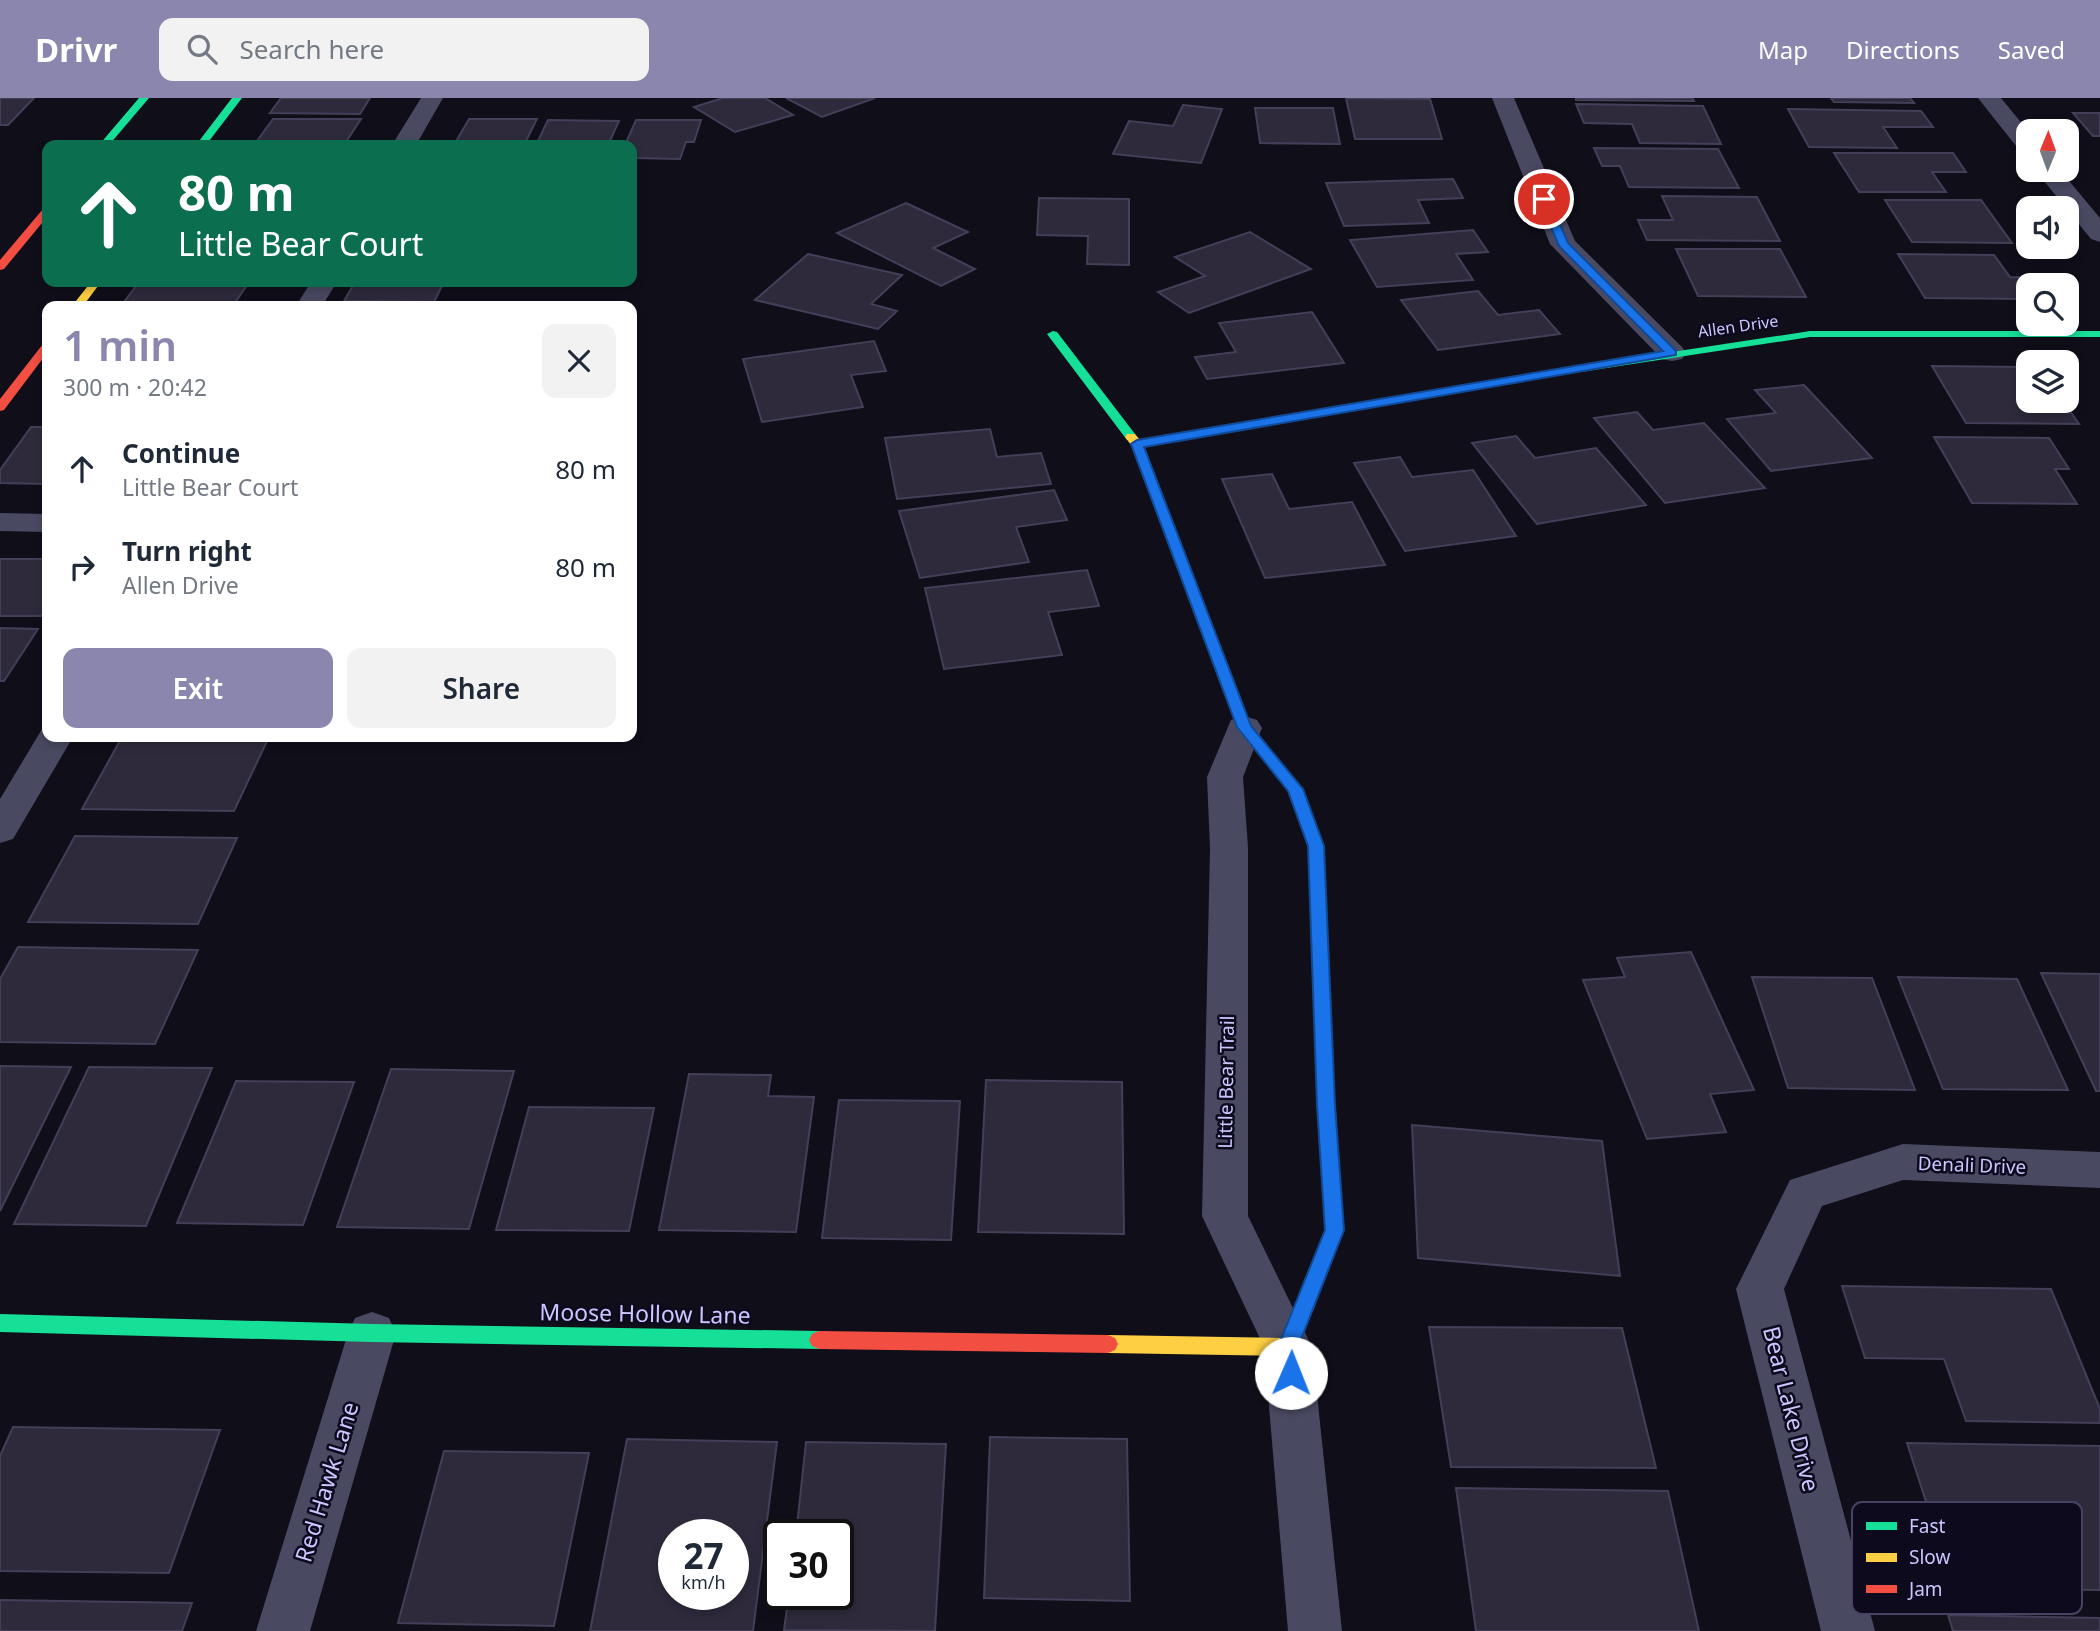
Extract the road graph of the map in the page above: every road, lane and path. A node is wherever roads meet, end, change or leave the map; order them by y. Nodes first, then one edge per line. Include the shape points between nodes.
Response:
1 (144, 98) edge
2 (237, 98) edge
3 (432, 98) edge
4 (1503, 98) edge
5 (1989, 98) edge
6 (2016, 131) edge
7 (108, 140) edge
8 (205, 140) edge
9 (407, 140) edge
10 (2057, 182) edge
11 (42, 217) edge
12 (2100, 234) edge
13 (0, 267) edge
14 (1053, 334) dead end
15 (2100, 334) edge
16 (42, 352) edge
17 (1672, 353) junction
18 (0, 407) edge
19 (1137, 444) junction
20 (0, 522) edge
21 (42, 523) edge
22 (1244, 727) junction
23 (52, 742) edge
24 (0, 830) edge
25 (2100, 1170) edge
26 (1806, 1193) joint
27 (0, 1323) edge
28 (372, 1333) junction
29 (1288, 1347) junction
30 (283, 1631) edge
31 (1315, 1631) edge
32 (1848, 1631) edge

1 - 7 street
2 - 8 street
3 - 9 street
4 - 17 street via 1563,244
5 - 6 street
10 - 12 street
11 - 13 street
14 - 19 street, Little Bear Trail
15 - 17 street, Allen Drive via 1810,334
16 - 18 street
17 - 19 street, Allen Drive
19 - 22 street, Little Bear Trail
20 - 21 street
22 - 29 street, Little Bear Trail via 1225,777 1229,848 1224,1216
22 - 29 street, Little Bear Trail via 1295,789 1316,846 1335,1230
23 - 24 street
25 - 26 street, Denali Drive via 1903,1162
26 - 32 street, Bear Lake Drive via 1760,1289
27 - 28 street, Moose Hollow Lane
28 - 29 street, Moose Hollow Lane
28 - 30 street, Red Hawk Lane
29 - 31 street, Little Bear Trail

